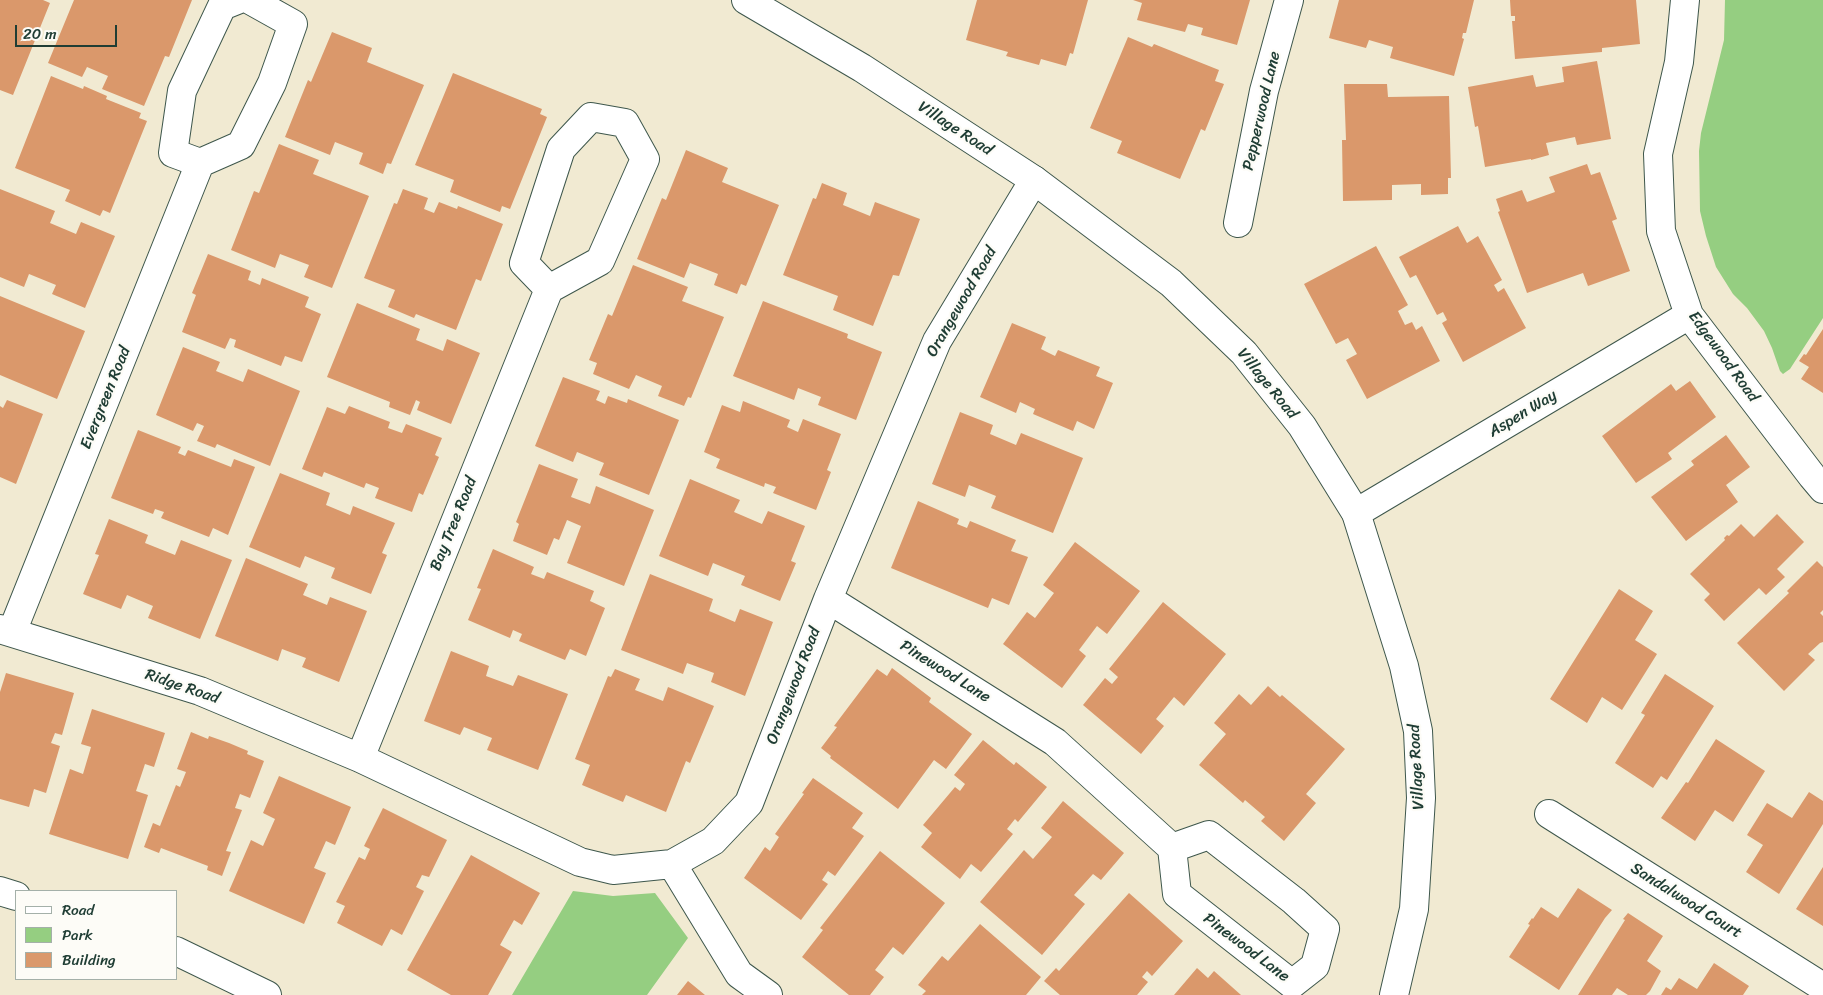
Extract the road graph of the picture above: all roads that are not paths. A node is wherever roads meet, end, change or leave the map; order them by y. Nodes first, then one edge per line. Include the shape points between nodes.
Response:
1 (237, 0) edge
2 (250, 0) edge
3 (746, 0) edge
4 (1289, 0) edge
5 (1685, 0) edge
6 (200, 163) junction
7 (1034, 180) junction
8 (1238, 223) dead end
9 (549, 290) junction
10 (1689, 315) junction
11 (1823, 489) edge
12 (1356, 513) junction
13 (828, 599) junction
14 (6, 631) edge
15 (360, 758) junction
16 (1549, 814) dead end
17 (1172, 848) junction
18 (672, 864) junction
19 (0, 891) edge
20 (15, 896) edge
21 (178, 952) edge
22 (1823, 987) edge
23 (267, 995) edge
24 (768, 995) edge
25 (1394, 995) edge

1 - 6 street via 222,6 182,91 172,153
2 - 6 street via 293,24 272,83 241,145
3 - 7 street, Village Road via 862,68
4 - 8 street, Pepperwood Lane via 1264,91
5 - 10 street, Edgewood Road via 1680,62 1658,154 1660,231
6 - 14 street, Evergreen Road
7 - 12 street, Village Road via 1170,284 1244,353 1302,426
7 - 13 street, Orangewood Road via 936,341
9 - 9 street via 524,263 561,149 591,117 625,123 645,159 600,261
9 - 15 street, Bay Tree Road
10 - 11 street, Edgewood Road
10 - 12 street, Aspen Way
12 - 25 street, Village Road via 1404,666 1418,731 1422,798 1414,909
13 - 17 street, Pinewood Lane via 1054,742
13 - 18 street, Orangewood Road via 749,803 713,841
14 - 15 street, Ridge Road via 200,691
15 - 18 street, Orangewood Road via 580,862 613,870
16 - 22 street, Sandalwood Court
17 - 17 street, Pinewood Lane via 1209,835 1294,902 1325,929 1315,966 1292,984 1177,894
18 - 24 street via 740,974
19 - 20 street
21 - 23 street

